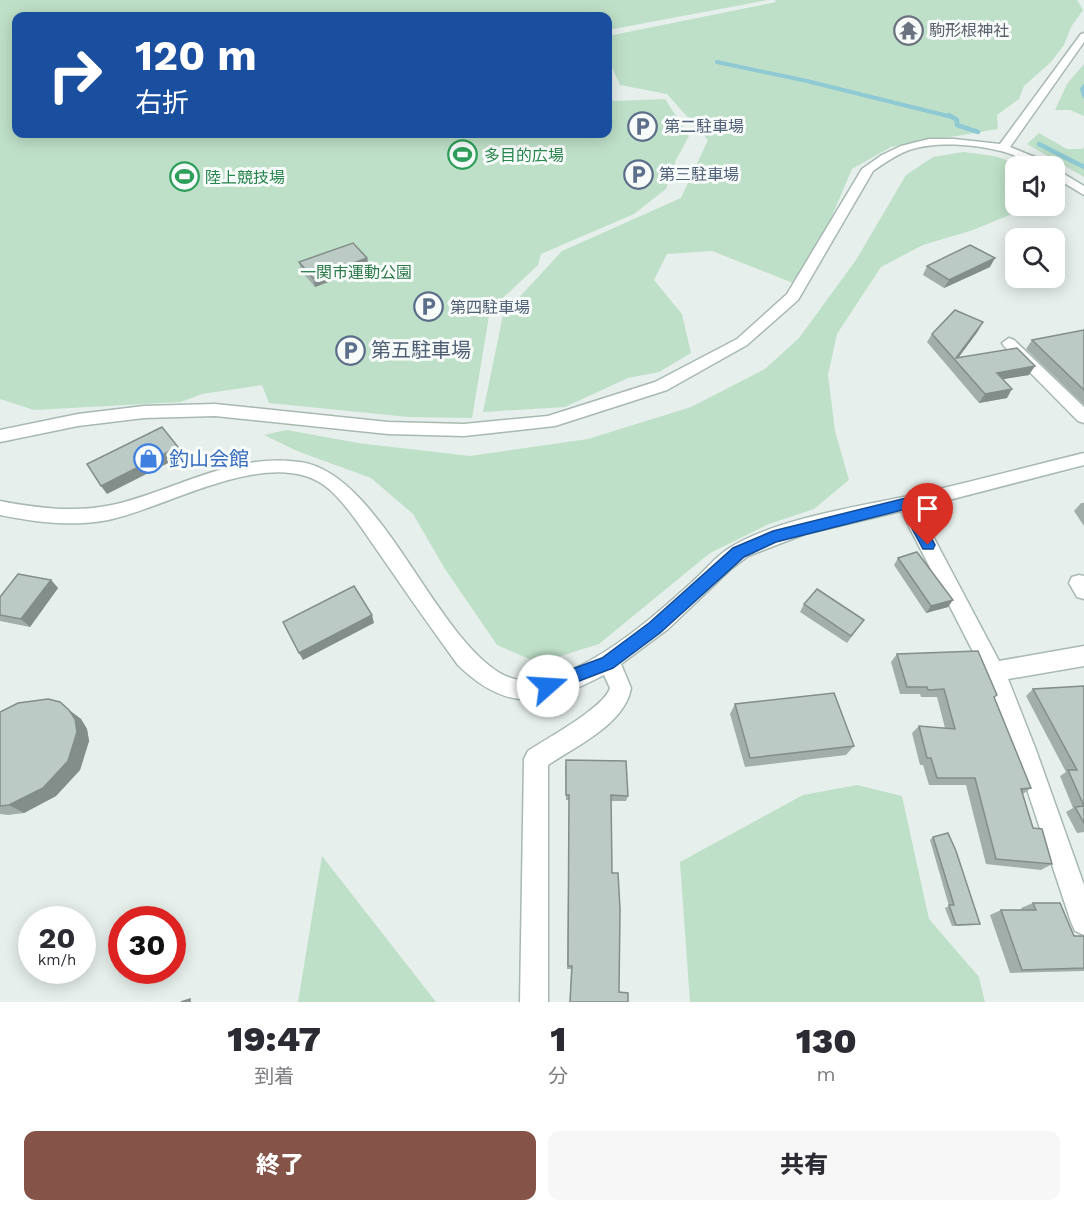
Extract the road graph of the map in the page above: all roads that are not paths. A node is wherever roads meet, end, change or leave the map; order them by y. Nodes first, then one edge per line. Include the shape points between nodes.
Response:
1 (1084, 36) edge
2 (1003, 148) junction
3 (1023, 156) edge
4 (1065, 178) edge
5 (1084, 191) edge
6 (1009, 343) dead end
7 (1084, 417) edge
8 (0, 436) edge
9 (1084, 459) edge
10 (906, 503) junction
11 (0, 508) edge
12 (1084, 656) edge
13 (607, 663) junction
14 (994, 672) junction
15 (1084, 922) edge
16 (534, 1002) edge

1 - 2 street
2 - 3 street
2 - 8 street via 940,143 907,147 889,156 868,169 793,297 742,342 661,386 549,422 464,430 388,428 203,411 144,412
4 - 5 street
6 - 7 street
9 - 10 street
10 - 13 street via 773,537 738,553 655,628
10 - 14 street
11 - 13 street via 46,517 106,513 218,477 273,467 301,469 327,478 357,508 465,658 483,676 531,691
12 - 14 street
13 - 16 street via 618,677 621,691 614,706 536,759
14 - 15 street

